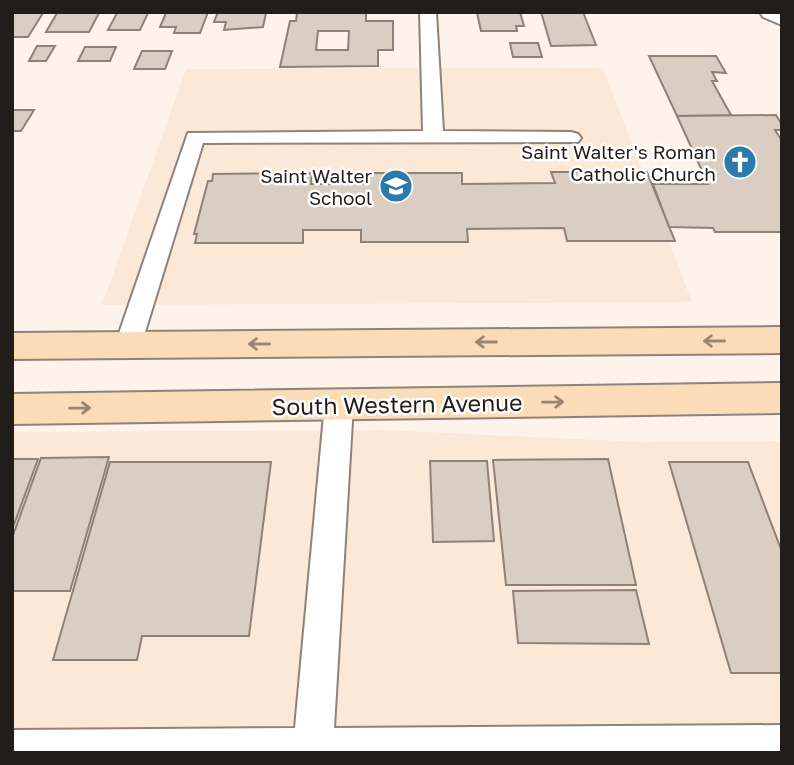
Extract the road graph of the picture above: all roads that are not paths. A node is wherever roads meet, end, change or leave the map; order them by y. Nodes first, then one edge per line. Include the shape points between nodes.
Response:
1 (428, 12) edge
2 (771, 12) edge
3 (782, 18) edge
4 (433, 137) junction
5 (571, 138) dead end
6 (782, 340) edge
7 (12, 345) edge
8 (128, 345) junction
9 (782, 398) edge
10 (339, 404) junction
11 (12, 409) edge
12 (782, 745) edge
13 (313, 748) junction
14 (12, 750) edge

1 - 4 lane
2 - 3 street
4 - 5 lane
4 - 8 lane via 195,137
6 -> 8 main road
7 - 8 main road
10 -> 9 main road, South Western Avenue
11 -> 10 main road, South Western Avenue
10 - 13 lane
12 - 13 lane
13 - 14 lane

